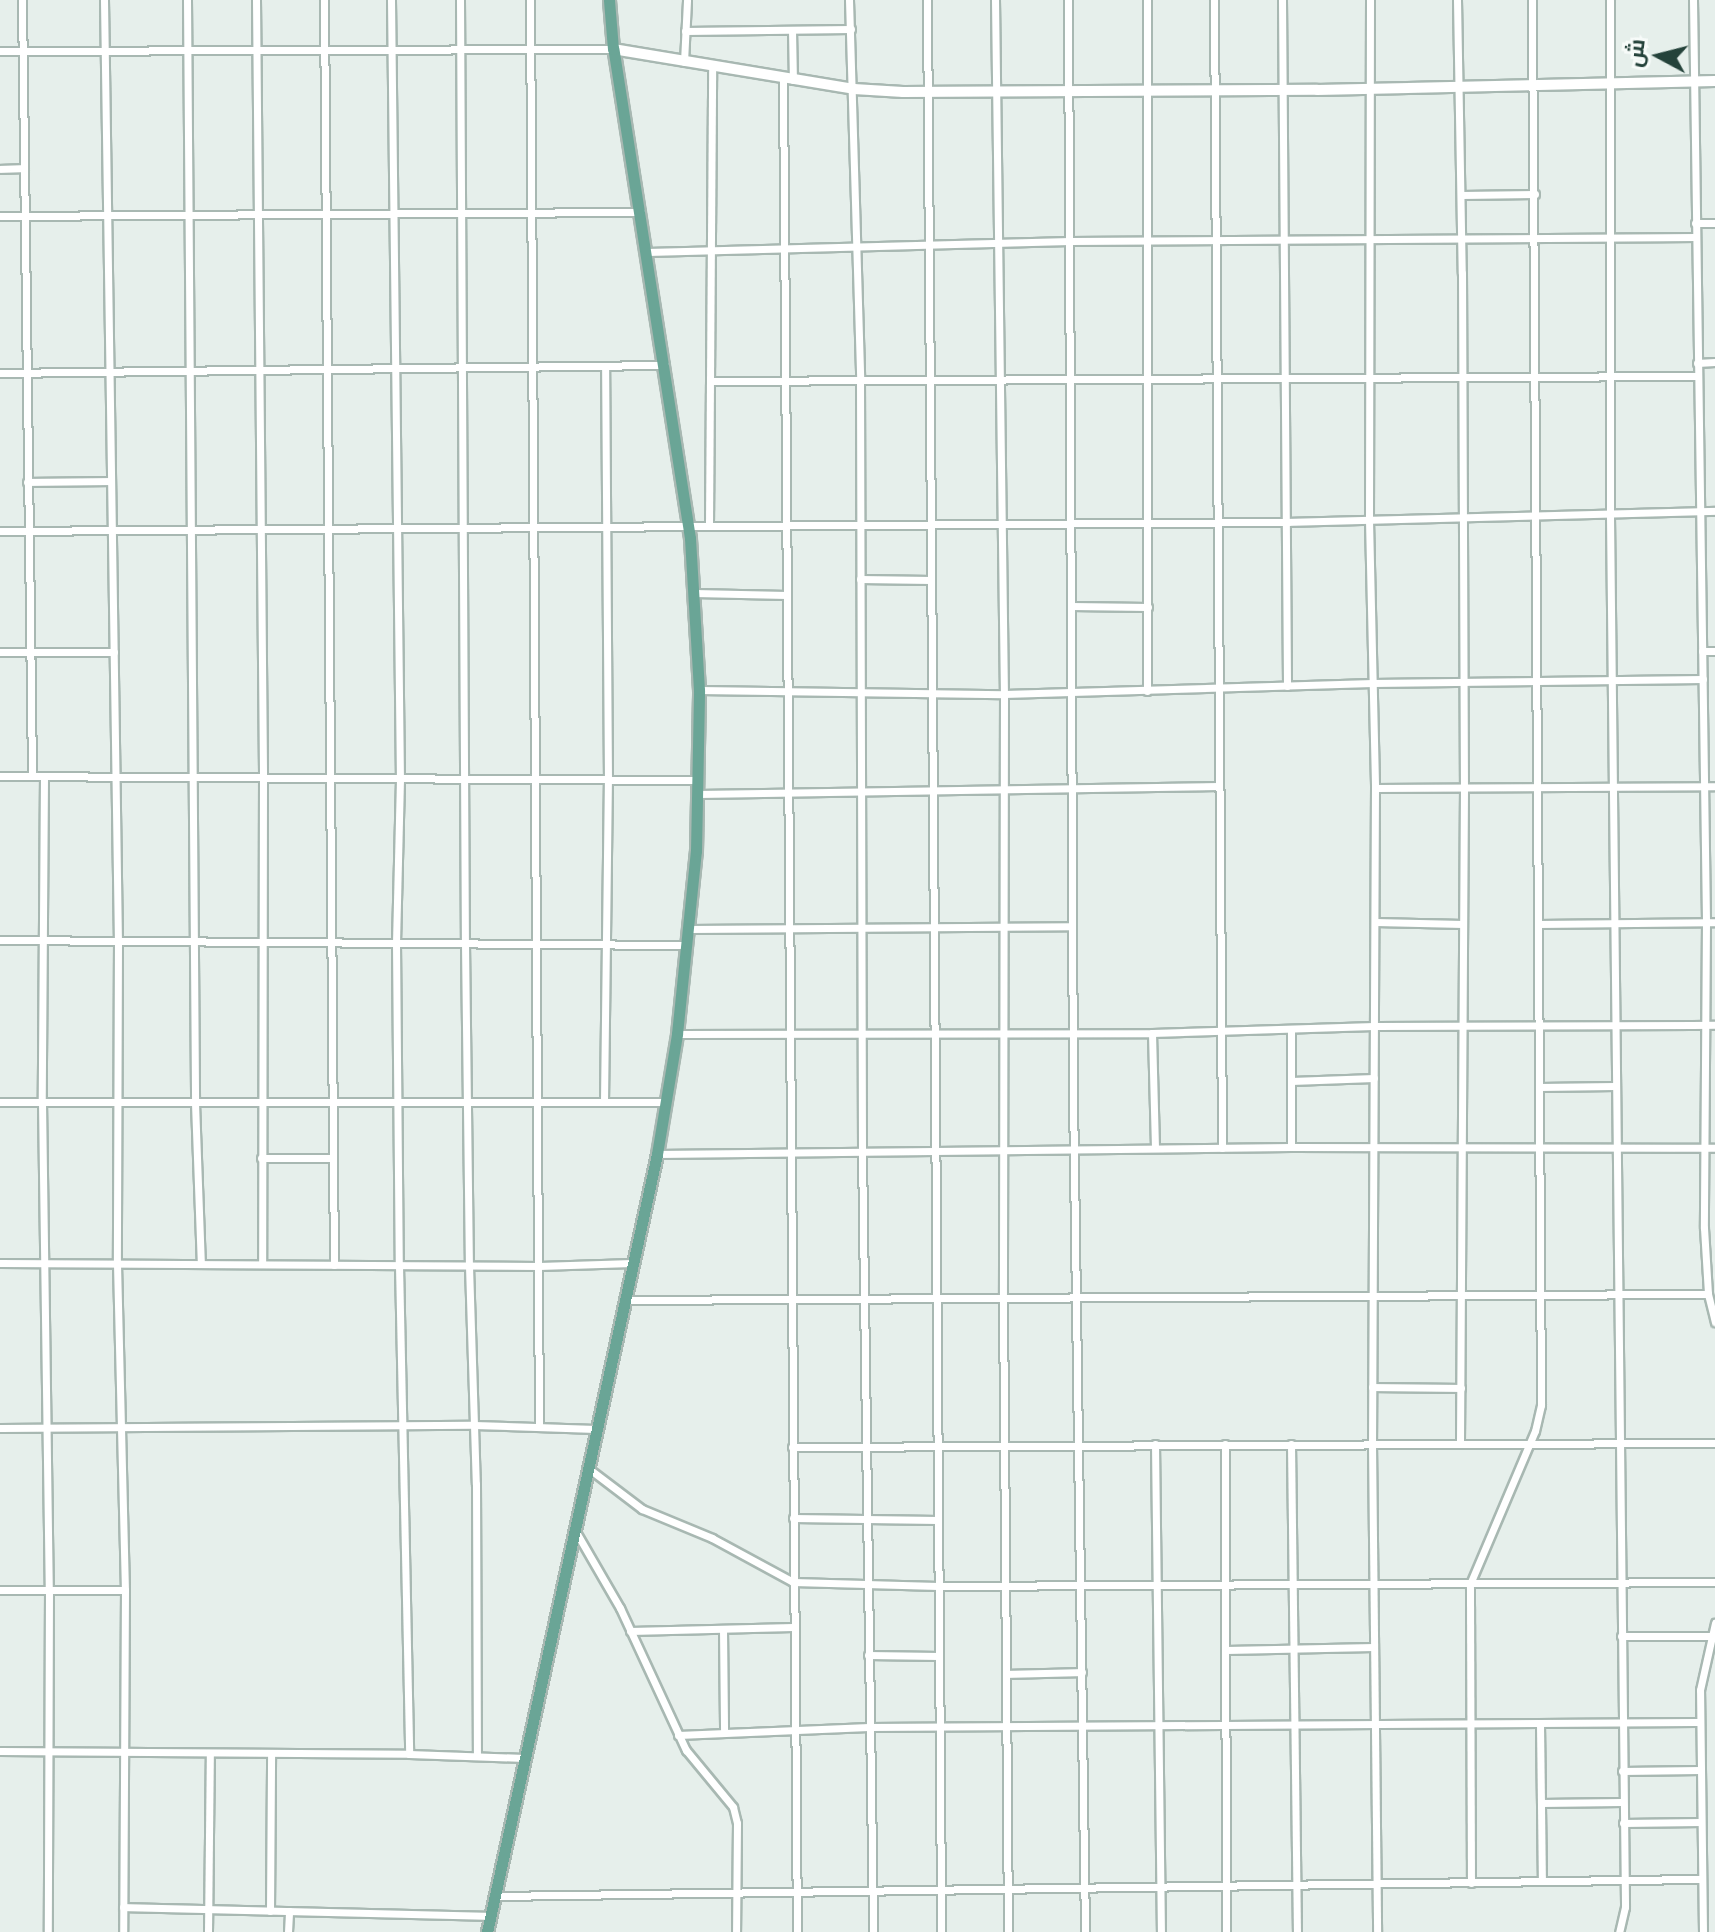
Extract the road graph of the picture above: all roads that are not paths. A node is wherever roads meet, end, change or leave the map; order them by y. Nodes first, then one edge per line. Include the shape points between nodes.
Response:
1 (22, 0) edge
2 (104, 0) edge
3 (187, 0) edge
4 (256, 0) edge
5 (324, 0) edge
6 (391, 0) edge
7 (460, 0) edge
8 (530, 0) edge
9 (609, 0) edge
10 (687, 0) edge
11 (849, 0) edge
12 (927, 0) edge
13 (995, 0) edge
14 (1068, 0) edge
15 (1147, 0) edge
16 (1214, 0) edge
17 (1282, 0) edge
18 (1370, 0) edge
19 (1457, 0) edge
20 (1532, 0) edge
21 (1610, 0) edge
22 (1693, 0) edge
23 (851, 29) junction
24 (792, 30) junction
25 (685, 31) junction
26 (460, 49) junction
27 (529, 49) junction
28 (613, 49) junction
29 (0, 51) edge
30 (23, 51) junction
31 (105, 51) junction
32 (188, 51) junction
33 (257, 51) junction
34 (324, 51) junction
35 (391, 51) junction
36 (684, 62) junction
37 (712, 66) junction
38 (788, 79) junction
39 (1715, 81) edge
40 (1693, 82) junction
41 (1612, 84) junction
42 (1534, 85) junction
43 (1460, 88) junction
44 (854, 89) junction
45 (1371, 89) junction
46 (1283, 90) junction
47 (1148, 91) junction
48 (1216, 91) junction
49 (928, 92) junction
50 (995, 92) junction
51 (1071, 92) junction
52 (24, 168) junction
53 (0, 169) edge
54 (1535, 194) junction
55 (1461, 195) junction
56 (641, 212) junction
57 (324, 213) junction
58 (392, 213) junction
59 (530, 213) junction
60 (462, 214) junction
61 (256, 215) junction
62 (0, 216) edge
63 (24, 216) junction
64 (188, 216) junction
65 (107, 217) junction
66 (1695, 223) junction
67 (1715, 223) edge
68 (1696, 237) junction
69 (1612, 238) junction
70 (1535, 239) junction
71 (1368, 240) junction
72 (1462, 240) junction
73 (1070, 241) junction
74 (1148, 241) junction
75 (1285, 241) junction
76 (1214, 243) junction
77 (997, 244) junction
78 (857, 245) junction
79 (929, 245) junction
80 (785, 246) junction
81 (712, 248) junction
82 (647, 252) junction
83 (1715, 362) edge
84 (1697, 363) junction
85 (665, 365) junction
86 (605, 367) junction
87 (393, 369) junction
88 (464, 369) junction
89 (532, 369) junction
90 (325, 370) junction
91 (189, 371) junction
92 (259, 371) junction
93 (110, 372) junction
94 (0, 373) edge
95 (25, 373) junction
96 (1697, 376) junction
97 (1370, 377) junction
98 (1611, 377) junction
99 (1149, 378) junction
100 (1287, 378) junction
101 (1535, 378) junction
102 (1071, 379) junction
103 (1217, 379) junction
104 (1462, 379) junction
105 (860, 380) junction
106 (710, 381) junction
107 (788, 381) junction
108 (999, 381) junction
109 (930, 382) junction
110 (110, 481) junction
111 (27, 482) junction
112 (1699, 511) junction
113 (1715, 511) edge
114 (1610, 516) junction
115 (1535, 517) junction
116 (1461, 519) junction
117 (1369, 520) junction
118 (1070, 521) junction
119 (860, 522) junction
120 (1218, 522) junction
121 (1288, 522) junction
122 (688, 523) junction
123 (787, 523) junction
124 (930, 523) junction
125 (1001, 523) junction
126 (1148, 523) junction
127 (709, 524) junction
128 (608, 526) junction
129 (261, 528) junction
130 (329, 528) junction
131 (190, 529) junction
132 (397, 529) junction
133 (465, 529) junction
134 (532, 529) junction
135 (28, 530) junction
136 (0, 531) edge
137 (112, 531) junction
138 (860, 579) junction
139 (931, 580) junction
140 (694, 593) junction
141 (787, 595) junction
142 (1071, 606) junction
143 (1148, 607) junction
144 (1702, 651) junction
145 (1715, 651) edge
146 (0, 652) edge
147 (31, 652) junction
148 (114, 652) junction
149 (1703, 679) junction
150 (1612, 681) junction
151 (1461, 682) junction
152 (1537, 682) junction
153 (1373, 683) junction
154 (1287, 686) junction
155 (1219, 688) junction
156 (699, 690) junction
157 (788, 691) junction
158 (861, 691) junction
159 (1147, 691) junction
160 (932, 692) junction
161 (1070, 693) junction
162 (1004, 694) junction
163 (0, 776) edge
164 (32, 776) junction
165 (44, 776) junction
166 (114, 777) junction
167 (193, 778) junction
168 (263, 778) junction
169 (332, 778) junction
170 (400, 779) junction
171 (535, 779) junction
172 (467, 780) junction
173 (608, 780) junction
174 (699, 780) junction
175 (1219, 786) junction
176 (1705, 786) junction
177 (1715, 786) edge
178 (1613, 787) junction
179 (1375, 788) junction
180 (1464, 788) junction
181 (1538, 788) junction
182 (1070, 789) junction
183 (1003, 790) junction
184 (932, 791) junction
185 (862, 792) junction
186 (788, 793) junction
187 (698, 794) junction
188 (1375, 922) junction
189 (1711, 922) edge
190 (1614, 923) junction
191 (1463, 924) junction
192 (1538, 924) junction
193 (863, 926) junction
194 (934, 926) junction
195 (1003, 926) junction
196 (1072, 926) junction
197 (789, 928) junction
198 (690, 929) junction
199 (0, 940) edge
200 (44, 940) junction
201 (118, 941) junction
202 (193, 943) junction
203 (536, 943) junction
204 (606, 943) junction
205 (260, 944) junction
206 (330, 944) junction
207 (396, 944) junction
208 (465, 944) junction
209 (688, 945) junction
210 (1539, 1024) junction
211 (1710, 1025) edge
212 (1374, 1026) junction
213 (1463, 1026) junction
214 (1615, 1026) junction
215 (1291, 1030) junction
216 (1221, 1032) junction
217 (1002, 1033) junction
218 (1072, 1033) junction
219 (1152, 1033) junction
220 (677, 1034) junction
221 (791, 1034) junction
222 (862, 1034) junction
223 (933, 1034) junction
224 (1374, 1078) junction
225 (1291, 1081) junction
226 (1615, 1086) junction
227 (1539, 1087) junction
228 (0, 1102) edge
229 (42, 1102) junction
230 (115, 1102) junction
231 (261, 1102) junction
232 (333, 1102) junction
233 (398, 1102) junction
234 (467, 1102) junction
235 (537, 1102) junction
236 (604, 1102) junction
237 (666, 1102) junction
238 (195, 1103) junction
239 (1291, 1147) junction
240 (1374, 1147) junction
241 (1540, 1147) junction
242 (1616, 1147) junction
243 (1155, 1148) junction
244 (1222, 1148) junction
245 (1461, 1148) junction
246 (1706, 1148) junction
247 (1715, 1148) edge
248 (862, 1150) junction
249 (935, 1150) junction
250 (1074, 1150) junction
251 (792, 1151) junction
252 (1003, 1151) junction
253 (657, 1154) junction
254 (261, 1158) junction
255 (333, 1158) junction
256 (0, 1263) edge
257 (44, 1263) junction
258 (632, 1263) junction
259 (117, 1264) junction
260 (201, 1264) junction
261 (262, 1264) junction
262 (334, 1265) junction
263 (399, 1265) junction
264 (469, 1266) junction
265 (539, 1266) junction
266 (1708, 1294) junction
267 (1372, 1295) junction
268 (1461, 1295) junction
269 (1540, 1295) junction
270 (1617, 1295) junction
271 (935, 1297) junction
272 (1003, 1297) junction
273 (1076, 1297) junction
274 (792, 1299) junction
275 (864, 1299) junction
276 (623, 1300) junction
277 (1715, 1322) edge
278 (1372, 1387) junction
279 (1461, 1388) junction
280 (474, 1425) junction
281 (402, 1426) junction
282 (539, 1427) junction
283 (0, 1428) edge
284 (46, 1428) junction
285 (121, 1428) junction
286 (596, 1429) junction
287 (1372, 1443) junction
288 (1460, 1443) junction
289 (1529, 1443) junction
290 (1619, 1443) junction
291 (1715, 1443) edge
292 (1155, 1444) junction
293 (1225, 1444) junction
294 (1291, 1444) junction
295 (1078, 1445) junction
296 (866, 1446) junction
297 (792, 1447) junction
298 (937, 1447) junction
299 (1004, 1447) junction
300 (588, 1468) junction
301 (793, 1518) junction
302 (867, 1519) junction
303 (938, 1520) junction
304 (575, 1530) junction
305 (793, 1582) junction
306 (1620, 1582) junction
307 (1715, 1582) edge
308 (1374, 1584) junction
309 (1470, 1584) junction
310 (1081, 1585) junction
311 (1226, 1585) junction
312 (1293, 1585) junction
313 (867, 1586) junction
314 (938, 1586) junction
315 (1007, 1586) junction
316 (1156, 1586) junction
317 (0, 1590) edge
318 (125, 1590) junction
319 (49, 1591) junction
320 (1715, 1623) edge
321 (793, 1627) junction
322 (723, 1629) junction
323 (630, 1631) junction
324 (1621, 1636) junction
325 (1712, 1636) junction
326 (1374, 1647) junction
327 (1294, 1649) junction
328 (1226, 1650) junction
329 (868, 1655) junction
330 (939, 1656) junction
331 (1082, 1672) junction
332 (1007, 1674) junction
333 (1700, 1722) junction
334 (1540, 1724) junction
335 (1621, 1724) junction
336 (1469, 1725) junction
337 (1225, 1726) junction
338 (1295, 1726) junction
339 (1375, 1726) junction
340 (869, 1727) junction
341 (942, 1728) junction
342 (1007, 1728) junction
343 (1083, 1728) junction
344 (1157, 1728) junction
345 (795, 1729) junction
346 (724, 1733) junction
347 (678, 1735) junction
348 (0, 1751) edge
349 (47, 1752) junction
350 (125, 1752) junction
351 (210, 1753) junction
352 (271, 1753) junction
353 (409, 1754) junction
354 (477, 1756) junction
355 (524, 1758) junction
356 (1700, 1770) junction
357 (1622, 1771) junction
358 (1622, 1802) junction
359 (1541, 1803) junction
360 (1701, 1822) junction
361 (1623, 1823) junction
362 (1702, 1879) junction
363 (1624, 1880) junction
364 (1542, 1881) junction
365 (1377, 1882) junction
366 (1471, 1883) junction
367 (1296, 1884) junction
368 (1225, 1885) junction
369 (1085, 1886) junction
370 (1160, 1886) junction
371 (1007, 1888) junction
372 (872, 1889) junction
373 (941, 1889) junction
374 (736, 1891) junction
375 (798, 1891) junction
376 (495, 1896) junction
377 (123, 1907) junction
378 (209, 1909) junction
379 (270, 1911) junction
380 (289, 1911) junction
381 (491, 1916) junction
382 (48, 1932) edge
383 (123, 1932) edge
384 (208, 1932) edge
385 (288, 1932) edge
386 (487, 1932) edge
387 (736, 1932) edge
388 (797, 1932) edge
389 (873, 1932) edge
390 (941, 1932) edge
391 (1008, 1932) edge
392 (1085, 1932) edge
393 (1161, 1932) edge
394 (1226, 1932) edge
395 (1297, 1932) edge
396 (1377, 1932) edge
397 (1619, 1932) edge
398 (1703, 1932) edge

1 - 30 street
2 - 31 street
3 - 32 street
4 - 33 street
5 - 34 street
6 - 35 street
7 - 26 street
8 - 27 street
9 - 28 main road
10 - 25 street
11 - 23 street
12 - 49 street
13 - 50 street
14 - 51 street
15 - 47 street
16 - 48 street
17 - 46 street
18 - 45 street
19 - 43 street
20 - 42 street
21 - 41 street
22 - 40 street
23 - 24 street
23 - 44 street
24 - 25 street
24 - 38 street
25 - 36 street
26 - 27 street
26 - 35 street
26 - 60 street
27 - 28 street
27 - 59 street
28 - 36 street
28 - 56 main road
29 - 30 street
30 - 31 street
30 - 52 street
31 - 32 street
31 - 65 street
32 - 33 street
32 - 64 street
33 - 34 street
33 - 61 street
34 - 35 street
34 - 57 street
35 - 58 street
36 - 37 street
37 - 38 street
37 - 81 street
38 - 44 street
38 - 80 street
39 - 40 street
40 - 41 street
40 - 66 street
41 - 42 street
41 - 69 street
42 - 43 street
42 - 54 street
43 - 45 street
43 - 55 street
44 - 49 street
44 - 78 street
45 - 46 street
45 - 71 street
46 - 48 street
46 - 75 street
47 - 48 street
47 - 51 street
47 - 74 street
48 - 76 street
49 - 50 street
49 - 79 street
50 - 51 street
50 - 77 street
51 - 73 street
52 - 53 street
52 - 63 street
54 - 55 street
54 - 70 street
55 - 72 street
56 - 59 street
56 - 82 main road
57 - 58 street
57 - 61 street
57 - 90 street
58 - 60 street
58 - 87 street
59 - 60 street
59 - 89 street
60 - 88 street
61 - 64 street
61 - 92 street
62 - 63 street
63 - 65 street
63 - 95 street
64 - 65 street
64 - 91 street
65 - 93 street
66 - 67 street
66 - 68 street
68 - 69 street
68 - 84 street
69 - 70 street
69 - 98 street
70 - 72 street
70 - 101 street
71 - 72 street
71 - 75 street
71 - 97 street
72 - 104 street
73 - 74 street
73 - 77 street
73 - 102 street
74 - 76 street
74 - 99 street
75 - 76 street
75 - 100 street
76 - 103 street
77 - 79 street
77 - 108 street
78 - 79 street
78 - 80 street
78 - 105 street
79 - 109 street
80 - 81 street
80 - 107 street
81 - 82 street
81 - 106 street
82 - 85 main road
83 - 84 street
84 - 96 street
85 - 86 street
85 - 122 main road
86 - 89 street
86 - 128 street
87 - 88 street
87 - 90 street
87 - 132 street
88 - 89 street
88 - 133 street
89 - 134 street
90 - 92 street
90 - 130 street
91 - 92 street
91 - 93 street
91 - 131 street
92 - 129 street
93 - 95 street
93 - 110 street
94 - 95 street
95 - 111 street
96 - 98 street
96 - 112 street
97 - 100 street
97 - 104 street
97 - 117 street
98 - 101 street
98 - 114 street
99 - 102 street
99 - 103 street
99 - 126 street
100 - 103 street
100 - 121 street
101 - 104 street
101 - 115 street
102 - 108 street
102 - 118 street
103 - 120 street
104 - 116 street
105 - 107 street
105 - 109 street
105 - 119 street
106 - 107 street
106 - 127 street
107 - 123 street
108 - 109 street
108 - 125 street
109 - 124 street
110 - 111 street
110 - 137 street
111 - 135 street
112 - 113 street
112 - 114 street
112 - 144 street
114 - 115 street
114 - 150 street
115 - 116 street
115 - 152 street
116 - 117 street
116 - 151 street
117 - 121 street
117 - 153 street
118 - 125 street
118 - 126 street
118 - 142 street
119 - 123 street
119 - 124 street
119 - 138 street
120 - 121 street
120 - 126 street
120 - 155 street
121 - 154 street
122 - 127 street
122 - 128 street
122 - 140 main road
123 - 127 street
123 - 141 street
124 - 125 street
124 - 139 street
125 - 162 street
126 - 143 street
128 - 134 street
128 - 173 street
129 - 130 street
129 - 131 street
129 - 168 street
130 - 132 street
130 - 169 street
131 - 137 street
131 - 167 street
132 - 133 street
132 - 170 street
133 - 134 street
133 - 172 street
134 - 171 street
135 - 136 street
135 - 137 street
135 - 147 street
137 - 148 street
138 - 139 street
138 - 158 street
139 - 160 street
140 - 141 street
140 - 156 main road
141 - 157 street
142 - 143 street
142 - 161 street
143 - 159 street
144 - 145 street
144 - 149 street
146 - 147 street
147 - 148 street
147 - 164 street
148 - 166 street
149 - 150 street
149 - 176 street
150 - 152 street
150 - 178 street
151 - 152 street
151 - 153 street
151 - 180 street
152 - 181 street
153 - 154 street
153 - 179 street
154 - 155 street
155 - 159 street
155 - 175 street
156 - 157 street
156 - 174 main road
157 - 158 street
157 - 186 street
158 - 160 street
158 - 185 street
159 - 161 street
160 - 162 street
160 - 184 street
161 - 162 street
161 - 182 street
162 - 183 street
163 - 164 street
164 - 165 street
165 - 166 street
165 - 200 street
166 - 167 street
166 - 201 street
167 - 168 street
167 - 202 street
168 - 169 street
168 - 205 street
169 - 170 street
169 - 206 street
170 - 172 street
170 - 207 street
171 - 172 street
171 - 173 street
171 - 203 street
172 - 208 street
173 - 174 street
173 - 204 street
174 - 187 main road
175 - 182 street
175 - 216 street
176 - 177 street
176 - 178 street
176 - 189 street
178 - 181 street
178 - 190 street
179 - 180 street
179 - 188 street
180 - 181 street
180 - 191 street
181 - 192 street
182 - 183 street
182 - 196 street
183 - 184 street
183 - 195 street
184 - 185 street
184 - 194 street
185 - 186 street
185 - 193 street
186 - 187 street
186 - 197 street
187 - 198 main road
188 - 191 street
188 - 212 street
189 - 190 street
189 - 211 street
190 - 192 street
190 - 214 street
191 - 213 street
192 - 210 street
193 - 194 street
193 - 197 street
193 - 222 street
194 - 195 street
194 - 223 street
195 - 196 street
195 - 217 street
196 - 218 street
197 - 198 street
197 - 221 street
198 - 209 main road
199 - 200 street
200 - 201 street
200 - 229 street
201 - 202 street
201 - 230 street
202 - 205 street
202 - 238 street
203 - 204 street
203 - 208 street
203 - 235 street
204 - 209 street
204 - 236 street
205 - 206 street
205 - 231 street
206 - 207 street
206 - 232 street
207 - 208 street
207 - 233 street
208 - 234 street
209 - 220 main road
210 - 213 street
210 - 214 street
210 - 227 street
211 - 214 street
211 - 246 street
212 - 213 street
212 - 215 street
212 - 224 street
213 - 245 street
214 - 226 street
215 - 216 street
215 - 225 street
216 - 219 street
216 - 244 street
217 - 218 street
217 - 223 street
217 - 252 street
218 - 219 street
218 - 250 street
219 - 243 street
220 - 221 street
220 - 237 main road
221 - 222 street
221 - 251 street
222 - 223 street
222 - 248 street
223 - 249 street
224 - 225 street
224 - 240 street
225 - 239 street
226 - 227 street
226 - 242 street
227 - 241 street
228 - 229 street
229 - 230 street
229 - 257 street
230 - 238 street
230 - 259 street
231 - 232 street
231 - 238 street
231 - 254 street
232 - 233 street
232 - 255 street
233 - 234 street
233 - 263 street
234 - 235 street
234 - 264 street
235 - 236 street
235 - 265 street
236 - 237 street
237 - 253 main road
238 - 260 street
239 - 240 street
239 - 244 street
240 - 245 street
240 - 267 street
241 - 242 street
241 - 245 street
241 - 269 street
242 - 246 street
242 - 270 street
243 - 244 street
243 - 250 street
245 - 268 street
246 - 247 street
246 - 266 street
248 - 249 street
248 - 251 street
248 - 275 street
249 - 252 street
249 - 271 street
250 - 252 street
250 - 273 street
251 - 253 street
251 - 274 street
252 - 272 street
253 - 258 main road
254 - 255 street
254 - 261 street
255 - 262 street
256 - 257 street
257 - 259 street
257 - 284 street
258 - 265 street
258 - 276 main road
259 - 260 street
259 - 285 street
260 - 261 street
261 - 262 street
262 - 263 street
263 - 264 street
263 - 281 street
264 - 265 street
264 - 280 street
265 - 282 street
266 - 270 street
266 - 277 street
267 - 268 street
267 - 273 street
267 - 278 street
268 - 269 street
268 - 279 street
269 - 270 street
269 - 289 street via 1540,1420
270 - 290 street
271 - 272 street
271 - 275 street
271 - 298 street
272 - 273 street
272 - 299 street
273 - 295 street
274 - 275 street
274 - 276 street
274 - 297 street
275 - 296 street
276 - 286 main road
278 - 279 street
278 - 287 street
279 - 288 street
280 - 281 street
280 - 282 street
280 - 354 street
281 - 285 street
281 - 353 street
282 - 286 street
283 - 284 street
284 - 285 street
284 - 319 street
285 - 318 street
286 - 300 main road
287 - 288 street
287 - 294 street
287 - 308 street
288 - 289 street
289 - 290 street
289 - 309 street
290 - 291 street
290 - 306 street
292 - 293 street
292 - 295 street
292 - 316 street
293 - 294 street
293 - 311 street
294 - 312 street
295 - 299 street
295 - 310 street
296 - 297 street
296 - 298 street
296 - 302 street
297 - 301 street
298 - 299 street
298 - 303 street
299 - 315 street
300 - 304 main road
300 - 305 street via 642,1509 700,1532
301 - 302 street
301 - 305 street
302 - 303 street
302 - 313 street
303 - 314 street
304 - 323 street
304 - 355 main road
305 - 313 street
305 - 321 street
306 - 307 street
306 - 309 street
306 - 324 street
308 - 309 street
308 - 312 street
308 - 326 street
309 - 336 street
310 - 315 street
310 - 316 street
310 - 331 street
311 - 312 street
311 - 316 street
311 - 328 street
312 - 327 street
313 - 314 street
313 - 329 street
314 - 315 street
314 - 330 street
315 - 332 street
316 - 344 street
317 - 319 street
318 - 319 street
318 - 350 street
319 - 349 street
320 - 325 street
321 - 322 street
321 - 345 street
322 - 323 street
322 - 346 street
323 - 347 street
324 - 325 street
324 - 335 street
325 - 333 street via 1702,1676
326 - 327 street
326 - 339 street
327 - 328 street
327 - 338 street
328 - 337 street
329 - 330 street
329 - 340 street
330 - 341 street
331 - 332 street
331 - 343 street
332 - 342 street
333 - 335 street
333 - 356 street
334 - 335 street
334 - 336 street
334 - 359 street
335 - 357 street
336 - 339 street
336 - 366 street
337 - 338 street
337 - 344 street
337 - 368 street
338 - 339 street
338 - 367 street
339 - 365 street
340 - 341 street
340 - 345 street
340 - 372 street
341 - 342 street
341 - 373 street
342 - 343 street
342 - 371 street
343 - 344 street
343 - 369 street
344 - 370 street
345 - 346 street
345 - 375 street
346 - 347 street
347 - 374 street via 733,1807
348 - 349 street
349 - 350 street
349 - 382 street
350 - 351 street
350 - 377 street
351 - 352 street
351 - 378 street
352 - 353 street
352 - 379 street
353 - 354 street
354 - 355 street
355 - 376 main road
356 - 357 street
356 - 360 street
357 - 358 street
358 - 359 street
358 - 361 street
359 - 364 street
360 - 361 street
360 - 362 street
361 - 363 street
362 - 363 street
362 - 398 street
363 - 364 street
363 - 397 street
364 - 366 street
365 - 366 street
365 - 367 street
365 - 396 street
367 - 368 street
367 - 395 street
368 - 370 street
368 - 394 street
369 - 370 street
369 - 371 street
369 - 392 street
370 - 393 street
371 - 373 street
371 - 391 street
372 - 373 street
372 - 375 street
372 - 389 street
373 - 390 street
374 - 375 street
374 - 376 street
374 - 387 street
375 - 388 street
376 - 381 main road
377 - 378 street
377 - 383 street
378 - 379 street
378 - 384 street
379 - 380 street
380 - 381 street
380 - 385 street
381 - 386 main road

